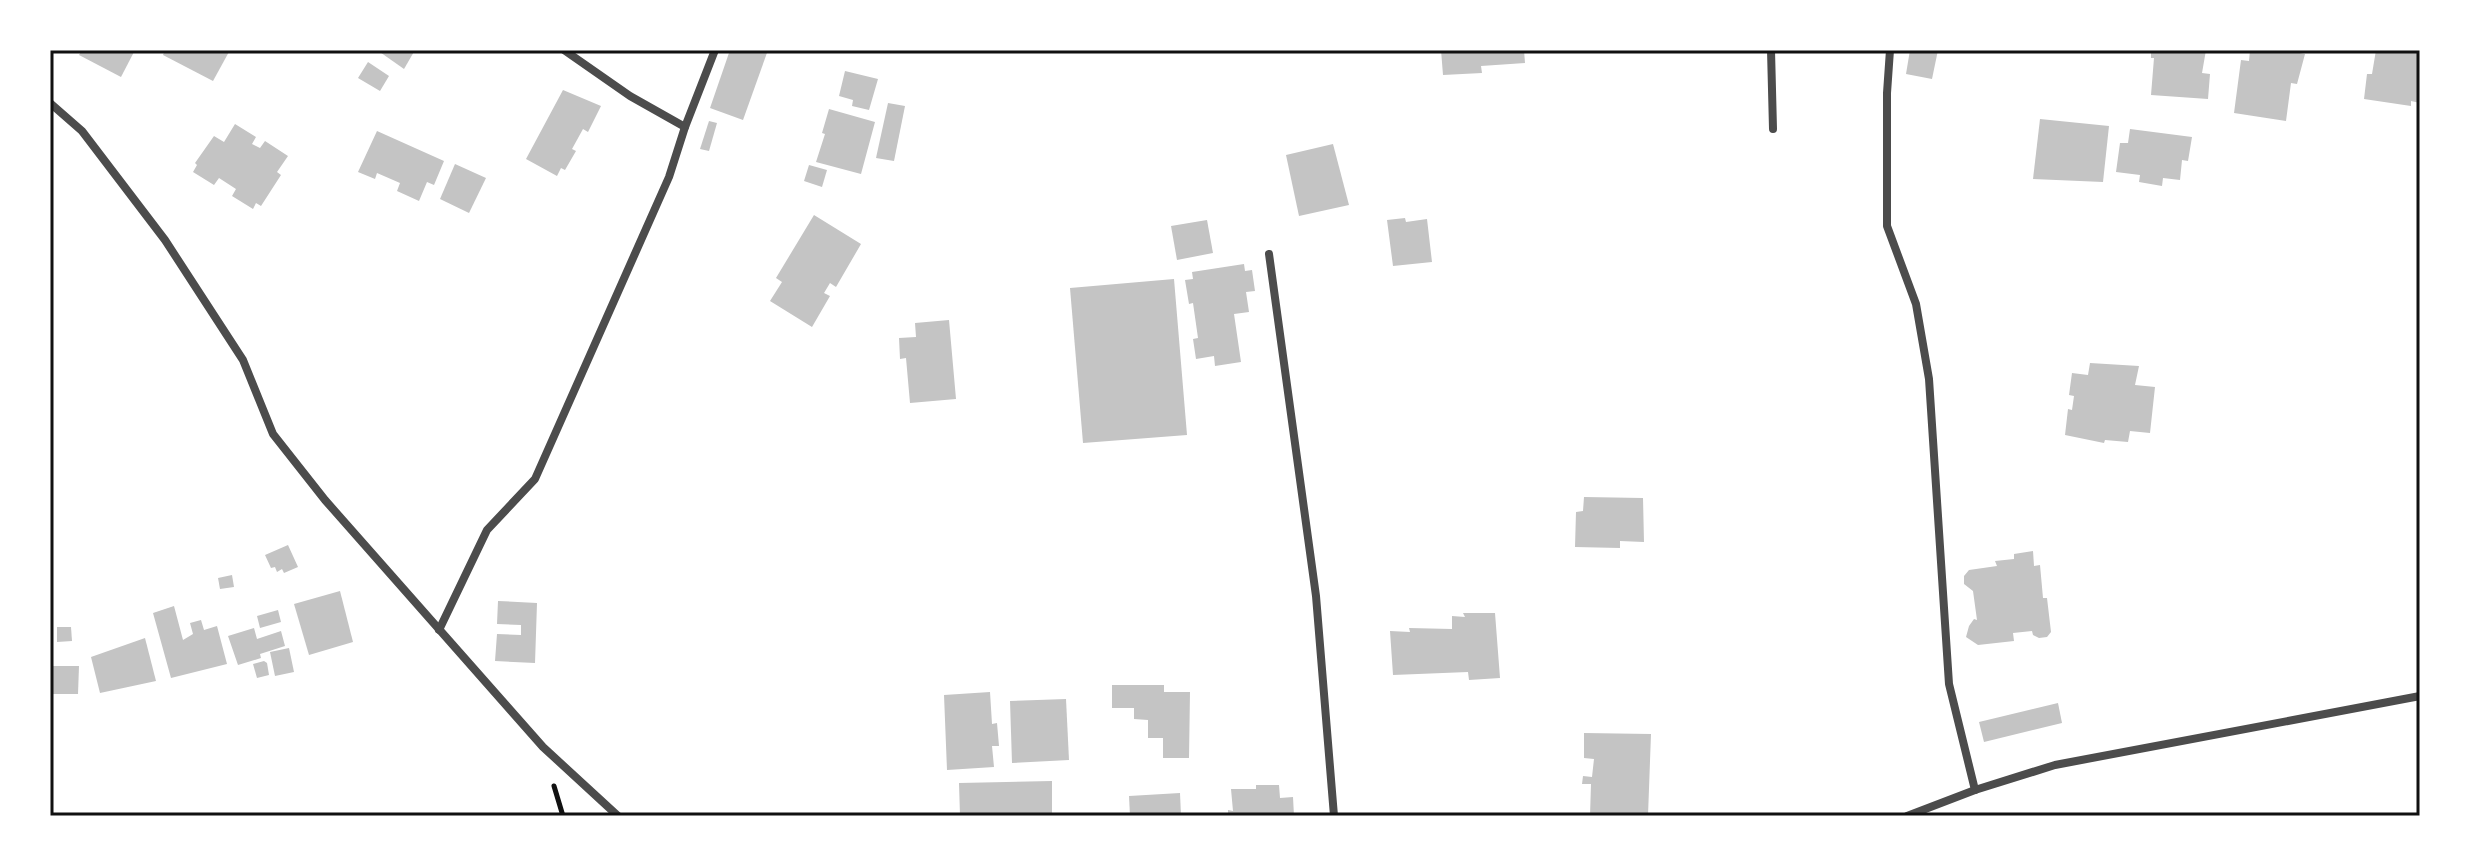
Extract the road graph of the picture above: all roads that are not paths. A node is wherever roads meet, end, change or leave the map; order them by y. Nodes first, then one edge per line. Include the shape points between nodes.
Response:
1 (564, 50) edge
2 (715, 50) edge
3 (1771, 50) edge
4 (1890, 50) edge
5 (50, 103) edge
6 (685, 127) junction
7 (1773, 129) dead end
8 (1269, 254) dead end
9 (439, 630) junction
10 (2420, 696) edge
11 (1975, 790) junction
12 (618, 816) edge
13 (1334, 816) edge
14 (1907, 816) edge

1 - 6 street
2 - 6 street
3 - 7 street
4 - 11 street via 1887,226 1916,304 1929,379 1949,684
5 - 9 street via 82,131 165,240 243,360 273,434
6 - 9 street via 669,177 535,479 487,530
8 - 13 street via 1316,596
9 - 12 street via 543,747
10 - 11 street via 2055,765
11 - 14 street

